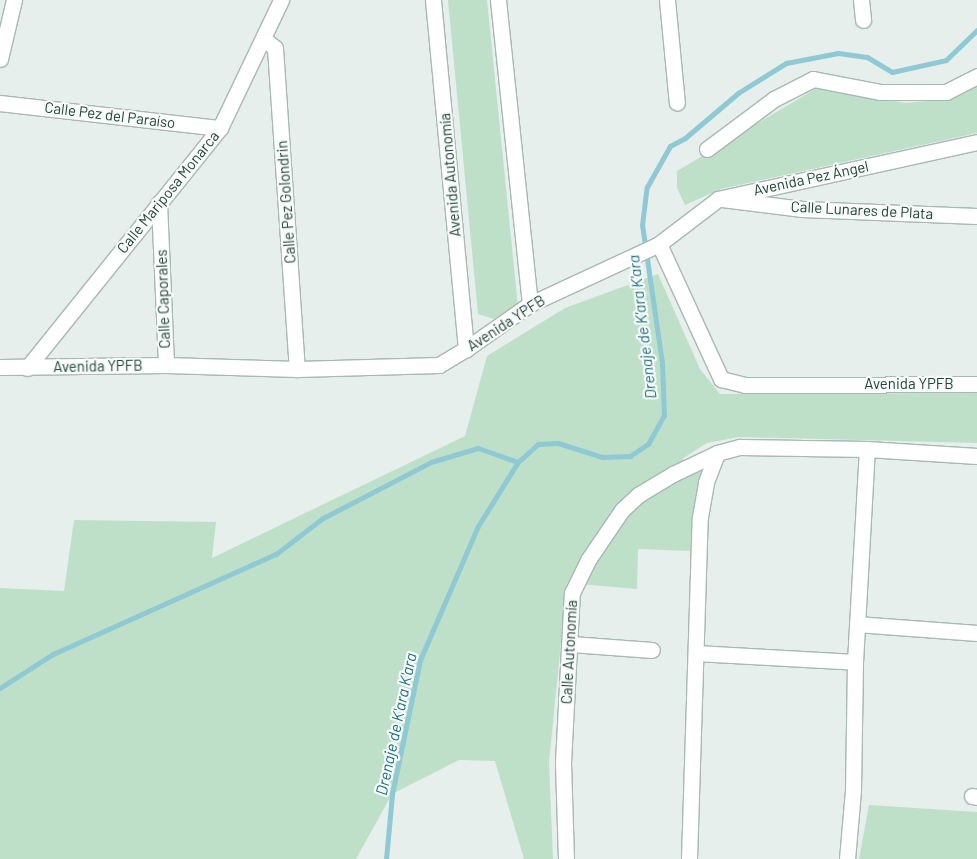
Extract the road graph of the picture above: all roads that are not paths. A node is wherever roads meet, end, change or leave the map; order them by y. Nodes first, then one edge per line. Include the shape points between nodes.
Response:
1 (14, 0) edge
2 (281, 0) edge
3 (433, 0) edge
4 (498, 0) edge
5 (667, 0) edge
6 (862, 0) edge
7 (864, 20) dead end
8 (264, 39) junction
9 (0, 60) edge
10 (977, 76) edge
11 (0, 103) edge
12 (677, 103) dead end
13 (220, 128) junction
14 (977, 142) edge
15 (707, 149) dead end
16 (718, 199) junction
17 (159, 203) junction
18 (977, 216) edge
19 (659, 244) junction
20 (530, 304) junction
21 (466, 349) junction
22 (166, 365) junction
23 (0, 367) edge
24 (26, 368) junction
25 (297, 369) junction
26 (977, 384) edge
27 (867, 449) junction
28 (717, 453) junction
29 (977, 456) edge
30 (857, 624) junction
31 (977, 633) edge
32 (571, 644) junction
33 (652, 650) dead end
34 (696, 653) junction
35 (855, 662) junction
36 (566, 859) edge
37 (689, 859) edge
38 (847, 859) edge

1 - 9 street
2 - 8 street, Calle Mariposa Monarca
3 - 21 street, Avenida Autonomía
4 - 20 street
5 - 12 street
6 - 7 street
8 - 13 street, Calle Mariposa Monarca
8 - 25 street, Calle Pez Golondrin via 275,48
10 - 15 street via 946,92 880,92 813,80 774,99
11 - 13 street, Calle Pez del Paraíso
13 - 17 street, Calle Mariposa Monarca
14 - 16 street, Avenida Pez Ángel
16 - 18 street, Calle Lunares de Plata via 802,209
16 - 19 street, Avenida Pez Ángel
17 - 22 street, Calle Caporales
17 - 24 street, Calle Mariposa Monarca
19 - 20 street, Avenida YPFB
19 - 26 street, Avenida YPFB via 721,379 745,385
20 - 21 street, Avenida YPFB
21 - 25 street, Avenida YPFB via 440,365
22 - 24 street, Avenida YPFB
22 - 25 street, Avenida YPFB
23 - 24 street, Avenida YPFB
27 - 28 street via 740,447
27 - 29 street
27 - 30 street
28 - 32 street, Calle Autonomía via 638,495 622,510 588,560 572,593
28 - 34 street via 706,482 700,517
30 - 31 street
30 - 35 street
32 - 33 street
32 - 36 street, Calle Autonomía via 563,762
34 - 35 street
34 - 37 street
35 - 38 street via 854,790

